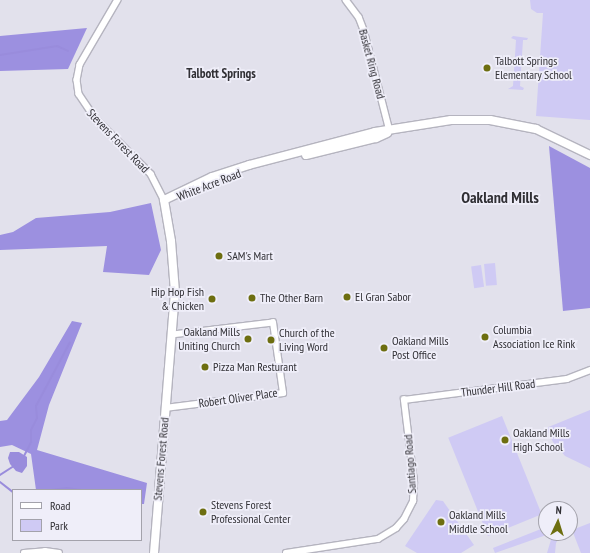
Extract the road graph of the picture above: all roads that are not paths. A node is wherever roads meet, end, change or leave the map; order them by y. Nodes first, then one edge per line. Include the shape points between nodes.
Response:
1 (118, 0) edge
2 (346, 0) edge
3 (390, 132) junction
4 (590, 155) edge
5 (164, 200) junction
6 (172, 335) junction
7 (590, 370) edge
8 (404, 400) joint
9 (165, 408) junction
10 (24, 553) edge
11 (59, 553) edge
12 (154, 553) edge
13 (286, 553) edge

1 - 5 street, Stevens Forest Road via 80,65 77,80 79,94 96,119 151,174
2 - 3 street, Basket Ring Road via 359,17 364,30
3 - 4 street, White Acre Road via 443,121 490,120 536,129
3 - 5 street, White Acre Road via 376,138 239,173
5 - 6 street, Stevens Forest Road via 175,276
6 - 9 street, Stevens Forest Road
6 - 9 street, Robert Oliver Place via 273,323 283,393
7 - 8 street, Thunder Hill Road via 566,379
8 - 13 street, Santiago Road via 414,487 413,500 404,518 396,528 378,540
9 - 12 street, Stevens Forest Road
10 - 11 street

